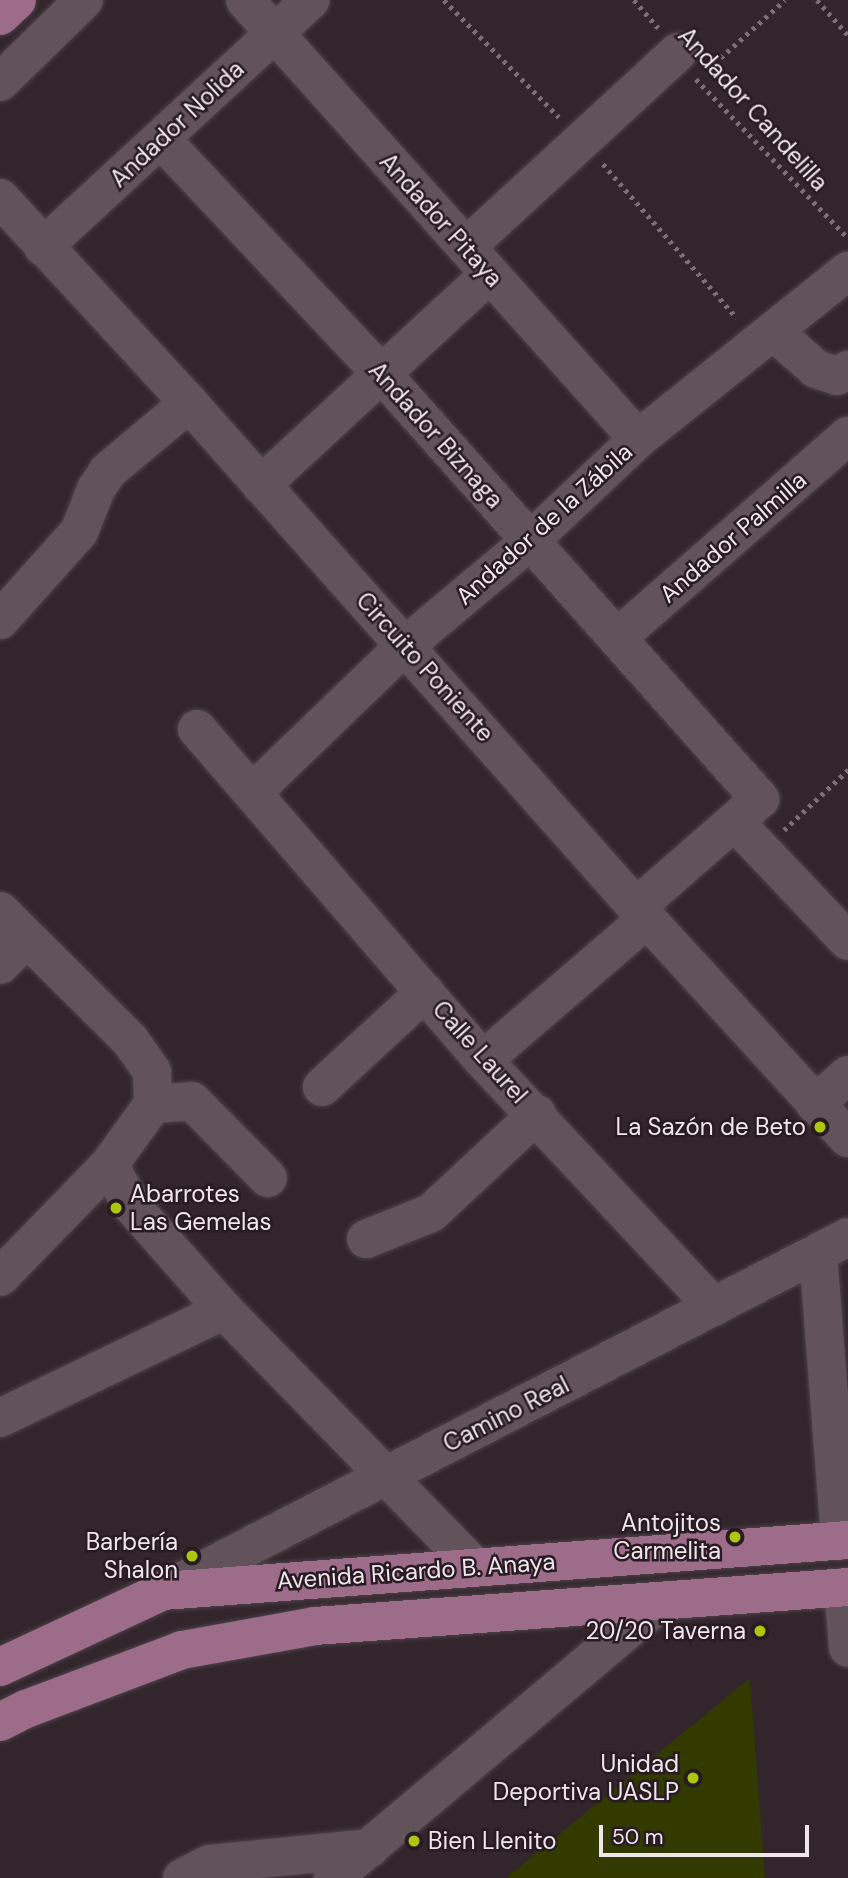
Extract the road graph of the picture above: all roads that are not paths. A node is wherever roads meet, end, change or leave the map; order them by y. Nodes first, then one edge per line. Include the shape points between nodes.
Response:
1 (18, 0) edge
2 (50, 0) edge
3 (84, 0) edge
4 (245, 0) edge
5 (311, 0) edge
6 (0, 16) edge
7 (0, 24) edge
8 (274, 34) junction
9 (687, 65) road end
10 (0, 82) edge
11 (161, 139) junction
12 (0, 198) edge
13 (43, 247) junction
14 (478, 261) junction
15 (845, 282) edge
16 (773, 331) junction
17 (848, 370) edge
18 (382, 373) junction
19 (189, 403) junction
20 (848, 436) edge
21 (638, 439) junction
22 (261, 485) junction
23 (531, 540) junction
24 (0, 620) edge
25 (617, 638) junction
26 (406, 645) junction
27 (197, 729) dead end
28 (253, 792) junction
29 (748, 811) junction
30 (0, 911) edge
31 (642, 913) junction
32 (845, 931) edge
33 (13, 952) edge
34 (425, 992) junction
35 (483, 1060) junction
36 (848, 1074) edge
37 (321, 1087) dead end
38 (153, 1104) junction
39 (815, 1104) junction
40 (537, 1114) junction
41 (848, 1138) edge
42 (109, 1165) junction
43 (268, 1178) dead end
44 (366, 1239) dead end
45 (833, 1245) edge
46 (0, 1276) edge
47 (714, 1307) junction
48 (224, 1310) junction
49 (838, 1369) edge
50 (0, 1418) edge
51 (387, 1475) junction
52 (844, 1540) edge
53 (474, 1566) junction
54 (846, 1587) edge
55 (163, 1591) junction
56 (662, 1601) junction
57 (848, 1648) edge
58 (1, 1664) edge
59 (0, 1722) edge
60 (370, 1848) junction
61 (182, 1878) edge
62 (332, 1878) edge

1 - 6 main road
2 - 7 street
3 - 10 street
4 - 8 street, Andador Pitaya
5 - 8 street, Andador Nolida
8 - 11 street, Andador Nolida
8 - 14 street, Andador Pitaya
9 - 14 street
11 - 13 street, Andador Nolida
11 - 18 street, Andador Biznaga
12 - 13 street, Circuito Poniente
13 - 19 street, Circuito Poniente
14 - 18 street
14 - 21 street, Andador Pitaya
15 - 16 street, Andador de la Zábila
16 - 17 street via 816,369 837,376
16 - 21 street, Andador de la Zábila
18 - 22 street
18 - 23 street, Andador Biznaga
19 - 22 street, Circuito Poniente
19 - 24 street via 108,471 79,533
20 - 25 street, Andador Palmilla
21 - 23 street, Andador de la Zábila
22 - 26 street, Circuito Poniente
23 - 25 street, Andador Biznaga
23 - 26 street, Andador de la Zábila
25 - 29 street, Andador Biznaga
26 - 28 street, Andador de la Zábila
26 - 31 street, Circuito Poniente
27 - 28 street, Calle Laurel
28 - 34 street, Calle Laurel
29 - 31 street
29 - 32 street, Andador Biznaga via 763,850
30 - 33 street
31 - 35 street
31 - 39 street, Circuito Poniente
33 - 38 street via 130,1040 152,1072
34 - 35 street, Calle Laurel
34 - 37 street
35 - 40 street, Calle Laurel
36 - 39 street
38 - 42 street
38 - 43 street via 192,1101
39 - 41 street, Circuito Poniente
40 - 44 street via 431,1213
40 - 47 street, Calle Laurel
42 - 46 street
42 - 48 street via 132,1206
45 - 47 street, Camino Real
45 - 49 street
47 - 51 street, Camino Real
48 - 50 street
48 - 51 street
49 - 52 street
51 - 53 street
51 - 55 street, Camino Real
52 - 53 main road, Avenida Ricardo B. Anaya
53 - 55 main road, Avenida Ricardo B. Anaya
54 - 56 main road, Avenida Ricardo B. Anaya
54 - 57 street
55 - 58 main road, Avenida Ricardo B. Anaya
56 - 59 main road, Avenida Ricardo B. Anaya via 316,1626 236,1640 182,1650
56 - 60 street
60 - 61 street via 210,1864
60 - 62 street

